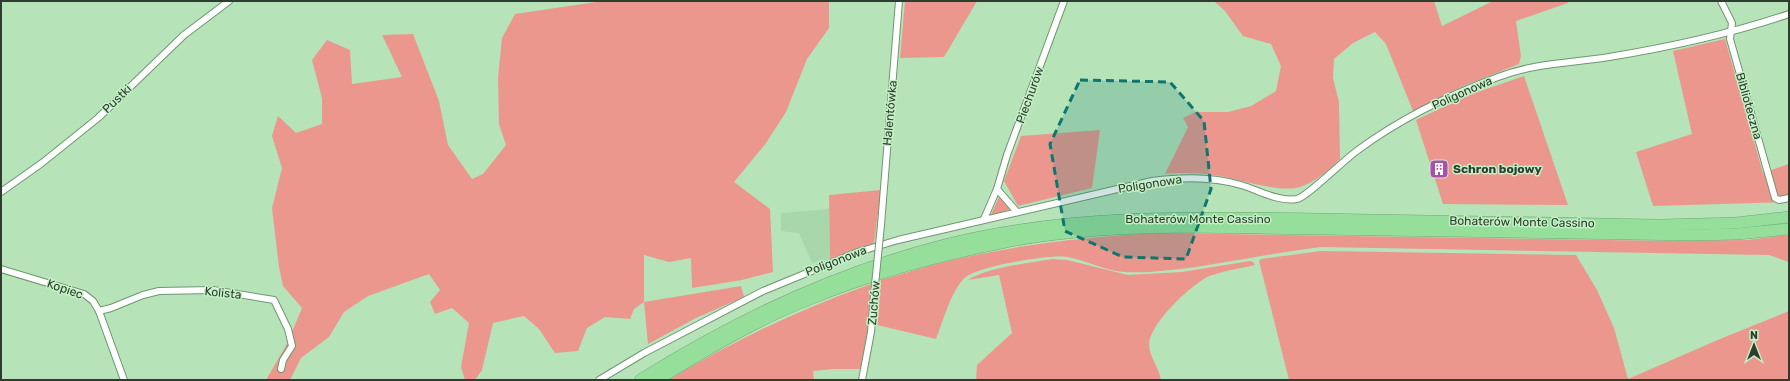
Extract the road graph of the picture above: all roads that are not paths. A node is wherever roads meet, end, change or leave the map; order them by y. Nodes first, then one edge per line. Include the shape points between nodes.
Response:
1 (229, 1) edge
2 (899, 1) edge
3 (1064, 1) edge
4 (1721, 1) edge
5 (1789, 14) edge
6 (1731, 31) junction
7 (997, 189) junction
8 (1, 192) edge
9 (1789, 198) edge
10 (1017, 212) junction
11 (1789, 217) edge
12 (984, 219) junction
13 (881, 225) joint
14 (1789, 229) edge
15 (1, 269) edge
16 (99, 311) junction
17 (281, 369) dead end
18 (124, 380) edge
19 (599, 380) edge
20 (640, 380) edge
21 (657, 380) edge
22 (862, 380) edge

1 - 8 street, Pustki via 184,35 98,118
2 - 13 street, Halentówka
3 - 7 street, Piechurów
4 - 6 street, Biblioteczna via 1732,23
5 - 6 street, Poligonowa
6 - 9 street, Biblioteczna via 1730,39 1775,198
6 - 10 street, Poligonowa via 1694,41 1608,57 1538,65 1498,77 1411,116 1358,150 1298,199 1284,200 1240,184 1217,180 1171,178
7 - 10 street
7 - 12 street, Piechurów
10 - 12 street, Poligonowa
11 - 20 highway, Bohaterów Monte Cassino via 1736,223 1661,225 1188,217 1052,225 949,244 887,262 806,291 683,352
12 - 19 street, Poligonowa via 891,242 815,268 763,291 644,353
13 - 22 street, Zuchów, bridge via 869,344
14 - 21 highway, Bohaterów Monte Cassino via 1737,234 1680,235 1188,227 1134,228 1053,235 1002,242 950,254 851,284 808,300 747,328
15 - 16 street, Kopiec via 84,294 93,301
16 - 17 street, Kolista via 159,291 213,290 274,300 288,329 292,346 283,360
16 - 18 street, Kopiec

